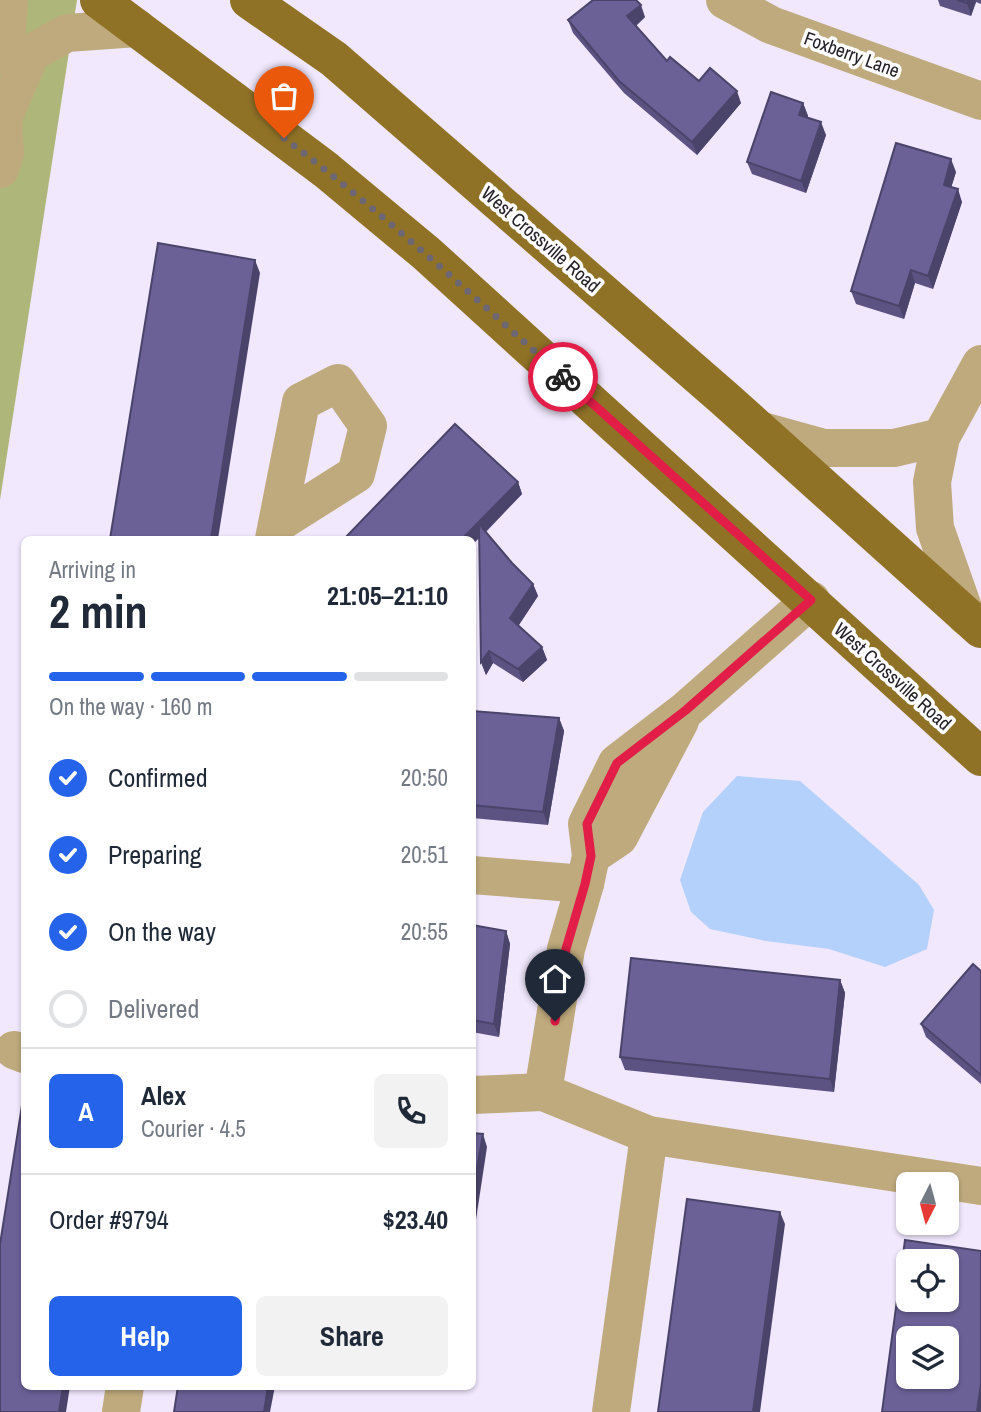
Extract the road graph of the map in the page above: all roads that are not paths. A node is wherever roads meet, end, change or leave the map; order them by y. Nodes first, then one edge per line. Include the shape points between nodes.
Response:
1 (9, 0) edge
2 (99, 0) edge
3 (249, 0) edge
4 (725, 0) edge
5 (137, 28) junction
6 (12, 51) edge
7 (981, 101) edge
8 (0, 169) edge
9 (981, 364) edge
10 (760, 430) junction
11 (941, 437) junction
12 (276, 531) edge
13 (811, 600) junction
14 (973, 622) edge
15 (981, 757) edge
16 (588, 870) junction
17 (476, 875) edge
18 (543, 1092) junction
19 (476, 1095) edge
20 (649, 1135) junction
21 (981, 1186) edge
22 (124, 1390) edge
23 (121, 1412) edge
24 (611, 1412) edge

1 - 6 street
2 - 5 main road, West Crossville Road
3 - 10 main road, West Crossville Road via 334,59
4 - 7 street, Foxberry Lane via 771,25
5 - 6 street via 67,33
5 - 13 main road, West Crossville Road via 326,170 426,254
6 - 8 street
9 - 11 street
10 - 11 street via 824,448 894,448
10 - 14 main road, West Crossville Road
11 - 14 street via 932,482 935,528
12 - 12 street via 301,402 338,383 368,426 356,474
13 - 15 main road, West Crossville Road
13 - 16 street via 686,710 617,763 587,824
16 - 17 street
16 - 18 street via 566,949
18 - 19 street
18 - 20 street
20 - 21 street
20 - 24 street
22 - 23 street

